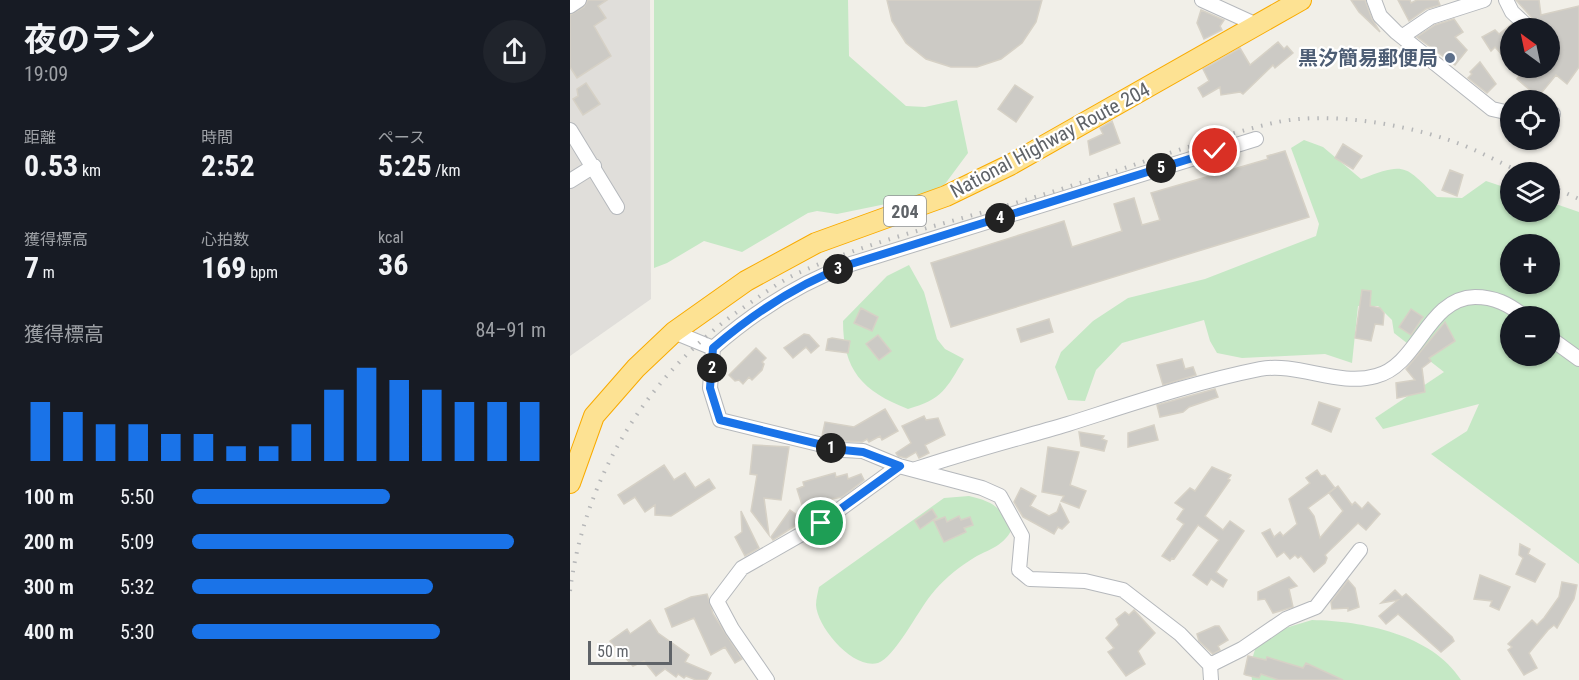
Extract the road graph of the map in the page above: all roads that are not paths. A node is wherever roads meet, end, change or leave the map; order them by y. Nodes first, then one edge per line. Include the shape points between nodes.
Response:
1 (579, 0) edge
2 (1202, 0) edge
3 (1301, 0) edge
4 (1374, 0) edge
5 (1484, 0) edge
6 (1506, 0) edge
7 (570, 6) edge
8 (1518, 18) edge
9 (1257, 25) junction
10 (1403, 36) junction
11 (1500, 111) edge
12 (570, 130) edge
13 (1256, 139) dead end
14 (594, 166) junction
15 (570, 181) edge
16 (617, 207) dead end
17 (1512, 306) edge
18 (674, 332) junction
19 (1560, 345) edge
20 (713, 348) junction
21 (1579, 359) edge
22 (900, 466) junction
23 (916, 469) junction
24 (570, 483) edge
25 (1360, 550) dead end
26 (1210, 665) junction
27 (767, 680) edge
28 (1211, 680) edge

1 - 7 street
2 - 9 street
3 - 9 highway, National Highway Route 204 / 204
4 - 10 street via 1380,16
5 - 10 street via 1431,17
6 - 8 street
9 - 18 highway, National Highway Route 204 / 204 via 1010,165 946,196 816,243 746,281
10 - 11 street via 1492,109
12 - 14 street
13 - 20 street via 831,271 759,311
14 - 15 street
14 - 16 street
17 - 23 street via 1489,297 1461,297 1436,316 1401,362 1380,375 1361,380 1301,369 1262,369 1118,407
18 - 20 street
18 - 24 highway, National Highway Route 204 / 204 via 594,416
19 - 21 street
20 - 22 street via 710,388 720,420 863,452
22 - 23 street
22 - 27 street via 821,523 742,568 717,601
23 - 26 street via 1000,496 1022,536 1019,570 1030,579 1085,581 1122,590 1180,634
25 - 26 street via 1316,607 1286,619
26 - 28 street

